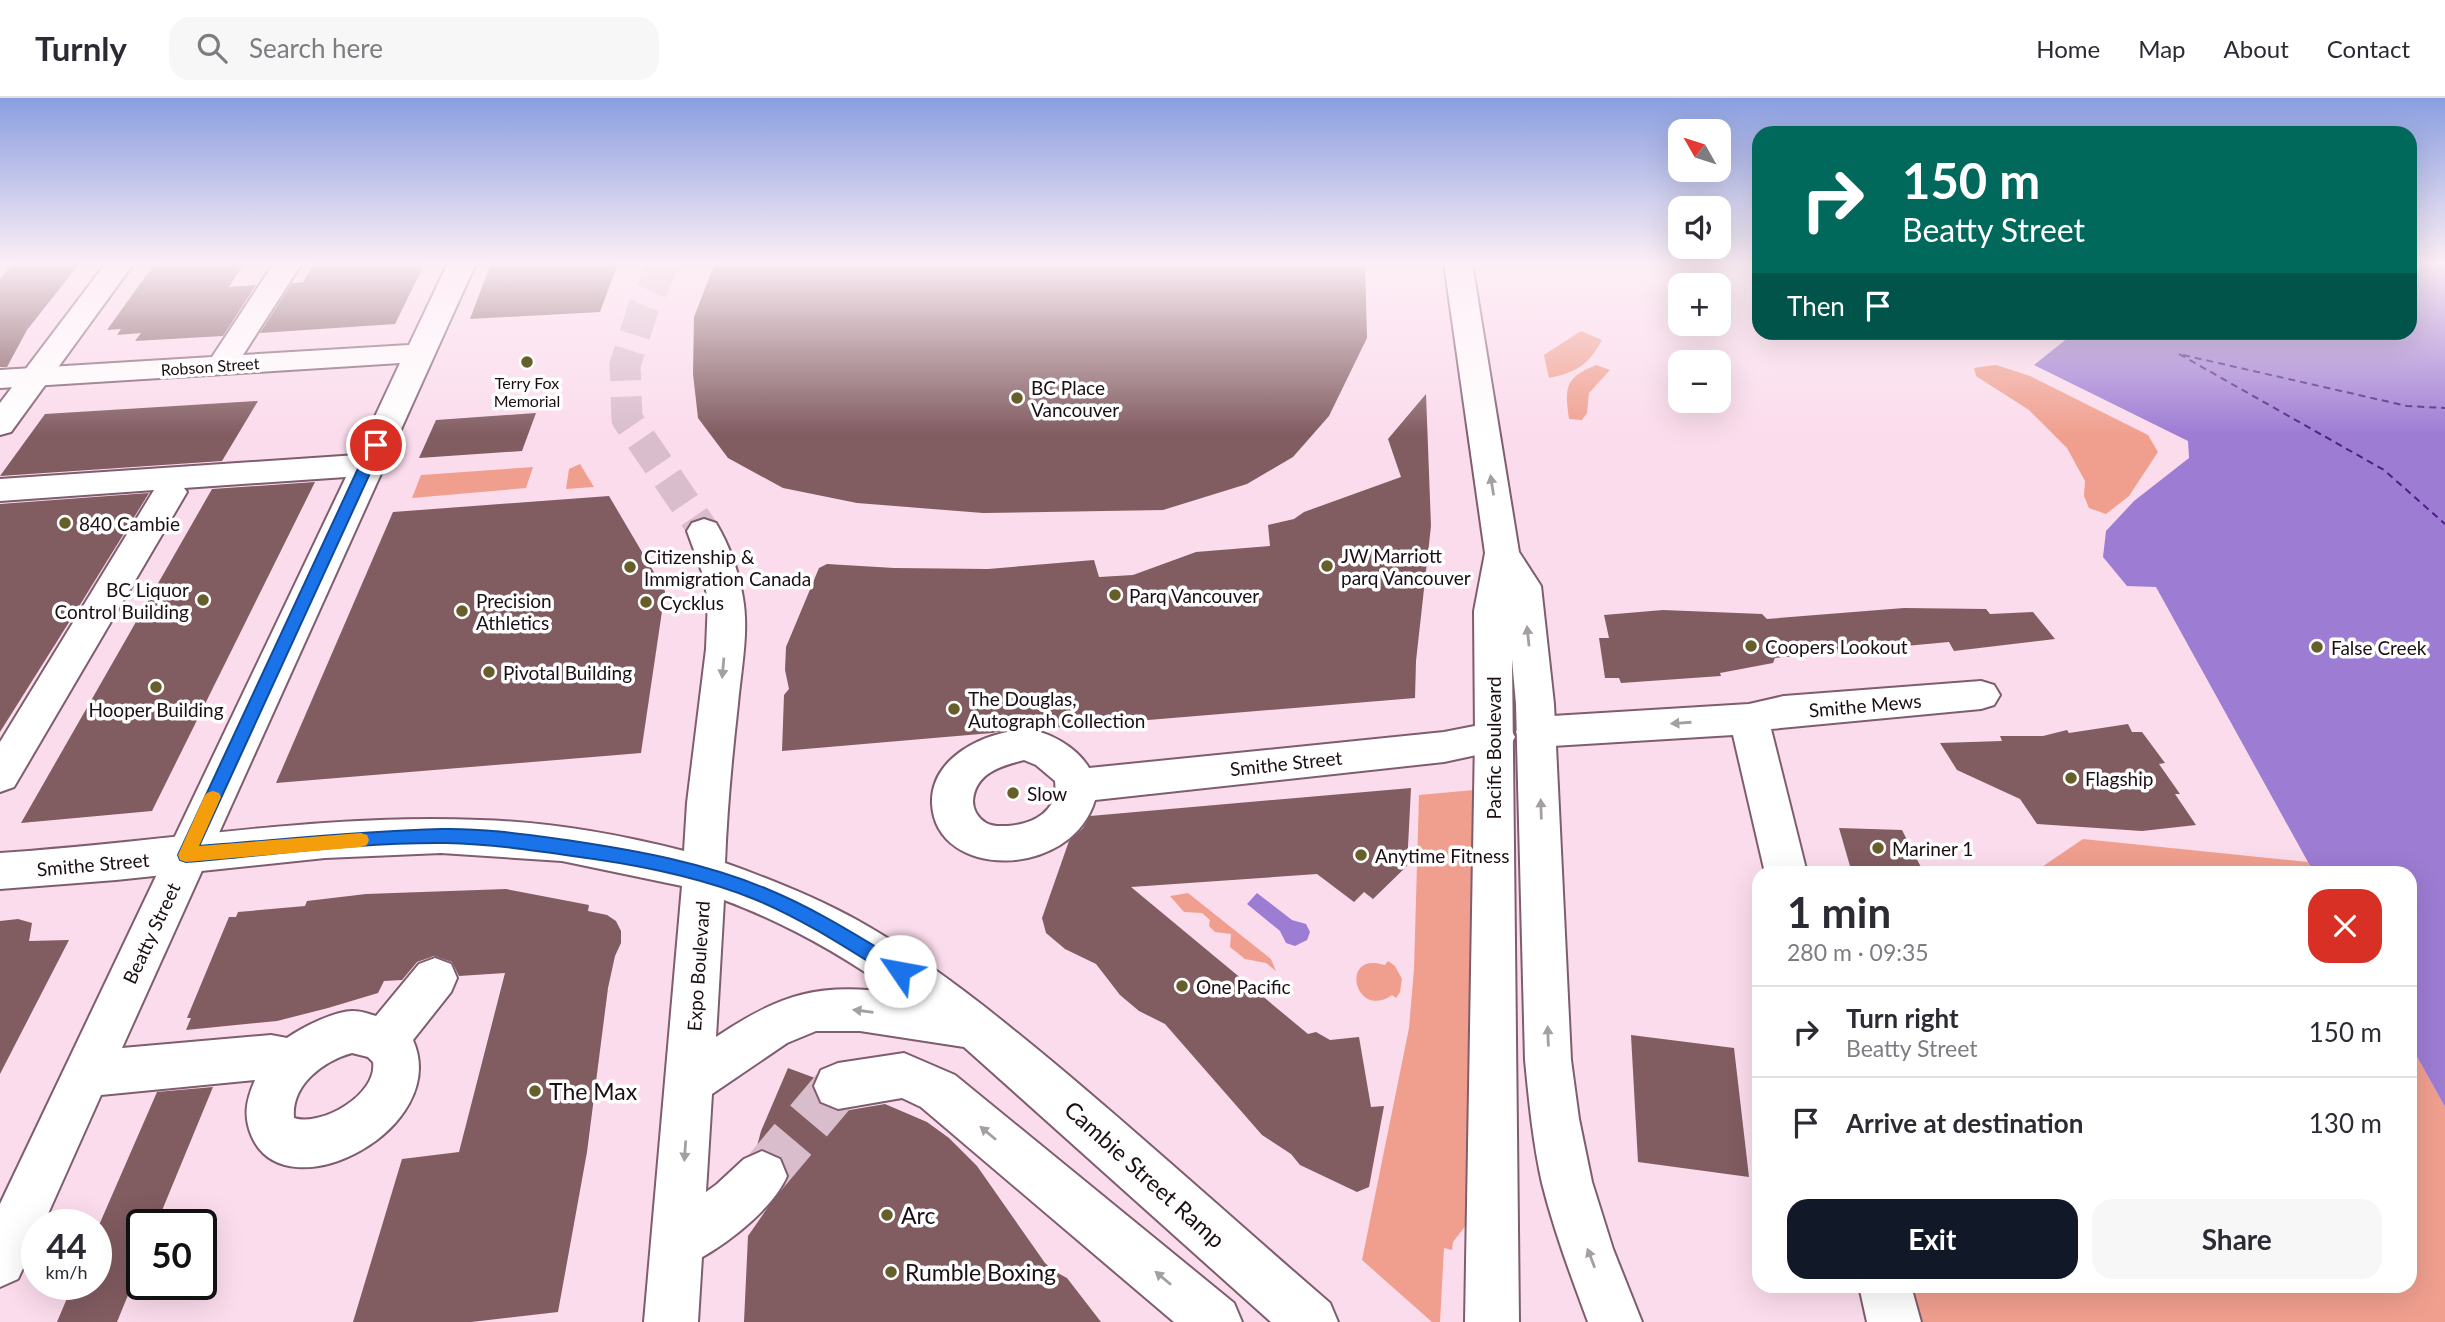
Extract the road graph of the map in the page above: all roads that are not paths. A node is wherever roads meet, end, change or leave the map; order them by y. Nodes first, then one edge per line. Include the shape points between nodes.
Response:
1 (78, 320) edge
2 (251, 320) edge
3 (434, 320) edge
4 (1467, 320) edge
5 (419, 352) junction
6 (221, 366) junction
7 (37, 376) junction
8 (0, 379) edge
9 (0, 425) edge
10 (367, 465) junction
11 (0, 490) edge
12 (170, 492) dead end
13 (704, 531) tunnel mouth
14 (1981, 695) dead end
15 (1749, 719) junction
16 (1523, 744) junction
17 (0, 776) edge
18 (1076, 786) dead end
19 (186, 855) junction
20 (1784, 866) edge
21 (0, 872) edge
22 (704, 873) junction
23 (435, 978) dead end
24 (979, 1028) junction
25 (385, 1039) junction
26 (293, 1061) junction
27 (86, 1074) junction
28 (689, 1083) junction
29 (838, 1086) tunnel mouth
30 (762, 1176) tunnel mouth
31 (679, 1243) junction
32 (0, 1261) edge
33 (1887, 1293) edge
34 (671, 1322) edge
35 (1215, 1322) edge
36 (1311, 1322) edge
37 (1492, 1322) edge
38 (1615, 1322) edge
39 (1894, 1322) edge

1 - 7 main road
2 - 6 main road
3 - 5 main road, Beatty Street
16 -> 4 main road via 1523,586 1502,553
5 - 6 main road, Robson Street
5 - 10 main road, Beatty Street
6 - 7 main road, Robson Street
7 - 8 main road, Robson Street
7 - 9 main road
10 - 11 main road
10 - 19 main road, Beatty Street
12 - 17 main road
13 -> 22 main road, Expo Boulevard via 726,600
14 - 15 main road, Smithe Mews via 1784,711
15 -> 16 main road, Smithe Street
15 - 20 main road
16 - 18 main road, Smithe Street via 1444,747
16 - 37 main road, Pacific Boulevard
38 -> 16 main road via 1567,1182 1555,1119
19 - 21 main road, Smithe Street
19 - 22 main road, Smithe Street via 444,836 552,844
19 - 27 main road, Beatty Street
22 - 24 main road, Smithe Street via 825,925
22 - 28 main road, Expo Boulevard
23 - 25 main road
24 -> 28 main road via 851,1009 816,1010 779,1024
24 - 36 main road, Cambie Street Ramp
25 - 26 main road via 352,1032 311,1047
25 - 26 main road via 398,1063 388,1097 358,1128 318,1144 283,1139 272,1128 268,1113 271,1096
26 - 27 main road via 271,1057
27 - 32 main road, Beatty Street
28 -> 31 main road, Expo Boulevard
35 -> 29 main road via 938,1091 904,1075
30 - 31 main road
31 - 34 main road, Expo Boulevard
33 - 39 main road

